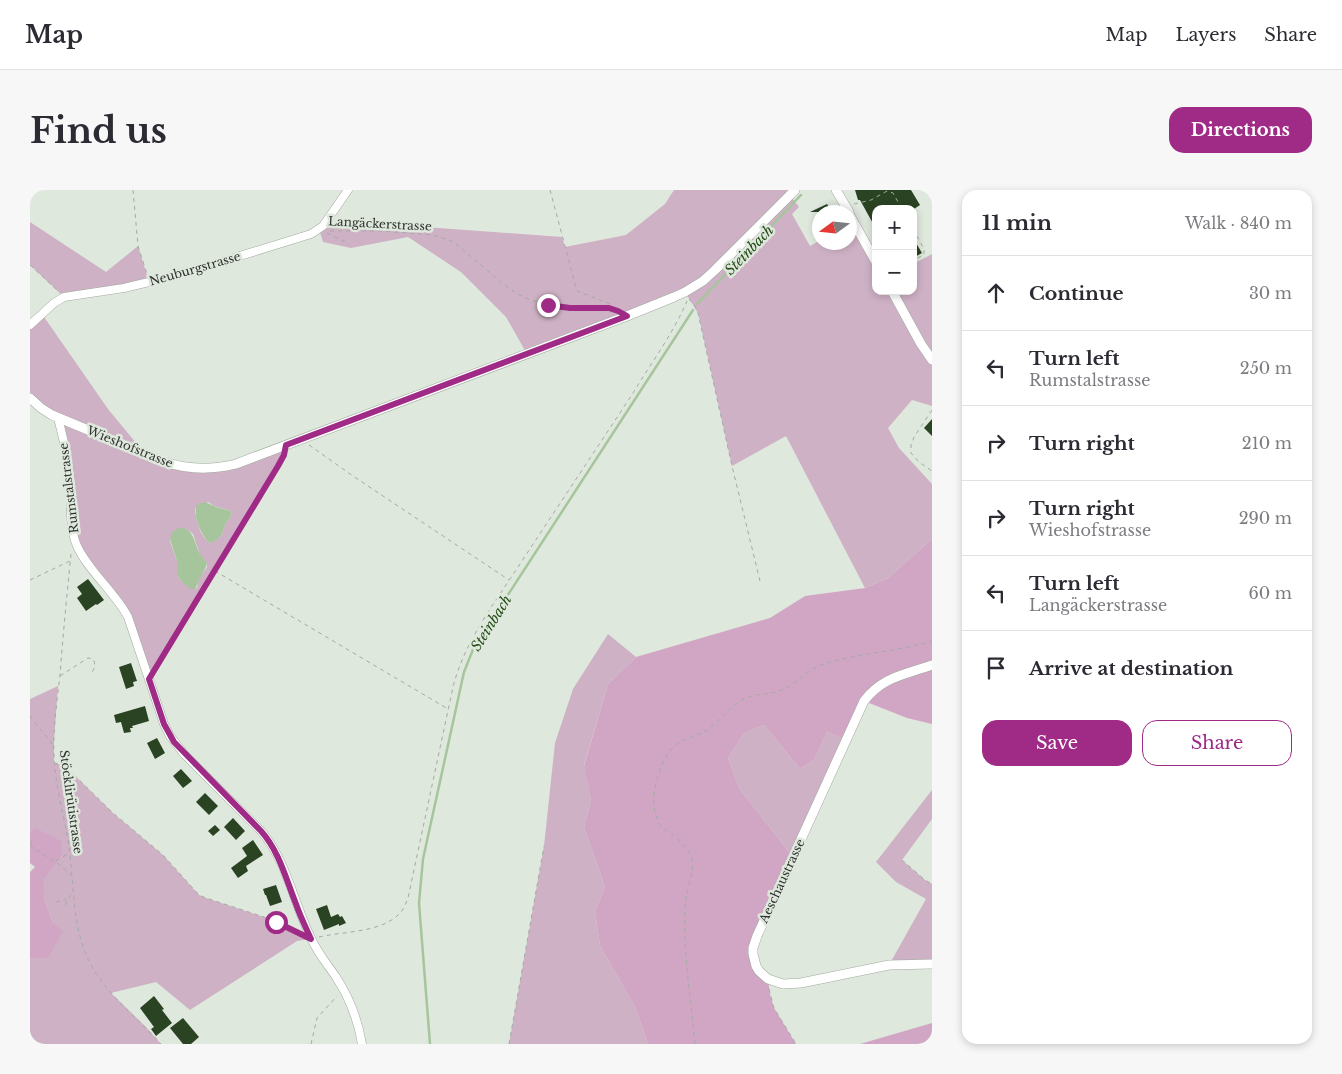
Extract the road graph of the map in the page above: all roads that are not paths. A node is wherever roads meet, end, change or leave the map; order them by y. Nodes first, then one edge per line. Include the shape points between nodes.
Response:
1 (348, 190) edge
2 (795, 190) edge
3 (836, 190) edge
4 (845, 205) edge
5 (857, 227) edge
6 (872, 255) edge
7 (894, 295) edge
8 (30, 325) edge
9 (932, 360) edge
10 (30, 398) edge
11 (58, 418) junction
12 (932, 665) edge
13 (932, 964) edge
14 (362, 1044) edge

1 - 8 street, Neuburgstrasse via 326,222 311,234 149,282 64,297
2 - 11 street, Wieshofstrasse via 703,281 680,294 236,464 192,468 165,462
3 - 4 street
5 - 6 street
7 - 9 street
10 - 11 street, Wieshofstrasse
11 - 14 street, Rumstalstrasse via 68,468 75,540 84,558 125,611 164,724 174,742 269,840 311,939 356,1016
12 - 13 street, Aeschaustrasse via 889,680 864,701 754,942 753,954 756,966 768,979 788,984 876,967

